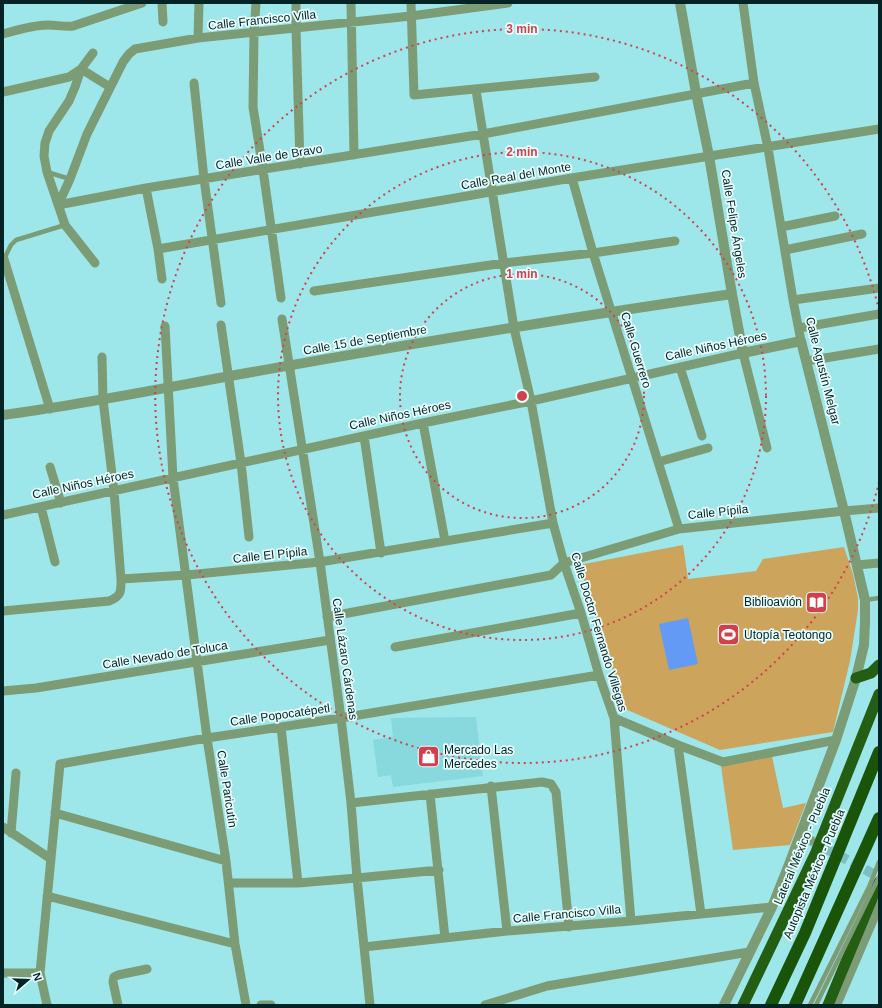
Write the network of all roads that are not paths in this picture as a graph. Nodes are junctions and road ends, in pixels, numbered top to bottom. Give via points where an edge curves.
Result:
1 (142, 3) edge
2 (162, 3) edge
3 (199, 3) edge
4 (256, 3) edge
5 (296, 3) edge
6 (351, 3) edge
7 (411, 3) edge
8 (508, 3) edge
9 (680, 3) edge
10 (743, 3) edge
11 (411, 16) junction
12 (163, 22) dead end
13 (351, 23) junction
14 (296, 29) junction
15 (254, 33) junction
16 (3, 34) edge
17 (198, 38) junction
18 (93, 53) dead end
19 (81, 69) junction
20 (595, 77) dead end
21 (194, 83) dead end
22 (754, 83) junction
23 (110, 87) junction
24 (476, 90) junction
25 (3, 92) edge
26 (696, 93) junction
27 (879, 129) edge
28 (483, 134) junction
29 (768, 148) junction
30 (354, 155) junction
31 (709, 156) junction
32 (300, 164) junction
33 (263, 170) junction
34 (47, 172) junction
35 (572, 178) junction
36 (70, 179) junction
37 (204, 179) junction
38 (146, 188) junction
39 (493, 192) junction
40 (58, 205) junction
41 (835, 216) dead end
42 (65, 225) junction
43 (780, 227) junction
44 (272, 230) junction
45 (862, 234) dead end
46 (213, 240) junction
47 (674, 241) dead end
48 (158, 249) junction
49 (785, 250) junction
50 (593, 253) junction
51 (4, 259) joint
52 (95, 263) dead end
53 (504, 263) junction
54 (162, 279) dead end
55 (879, 288) edge
56 (314, 291) dead end
57 (732, 294) junction
58 (281, 298) dead end
59 (793, 300) junction
60 (221, 303) dead end
61 (612, 311) junction
62 (879, 314) edge
63 (282, 319) dead end
64 (221, 324) dead end
65 (165, 326) dead end
66 (514, 328) junction
67 (799, 328) junction
68 (802, 341) junction
69 (879, 349) edge
70 (743, 353) junction
71 (102, 357) dead end
72 (807, 361) junction
73 (290, 366) junction
74 (680, 367) junction
75 (228, 377) junction
76 (632, 378) junction
77 (168, 388) junction
78 (103, 400) junction
79 (531, 401) junction
80 (50, 409) junction
81 (3, 415) edge
82 (423, 423) junction
83 (364, 436) junction
84 (702, 436) dead end
85 (708, 448) dead end
86 (767, 448) dead end
87 (303, 450) junction
88 (658, 462) junction
89 (241, 463) junction
90 (50, 467) dead end
91 (174, 478) junction
92 (114, 491) junction
93 (61, 503) junction
94 (41, 507) junction
95 (879, 508) edge
96 (844, 511) junction
97 (3, 515) edge
98 (553, 523) junction
99 (679, 529) junction
100 (249, 537) dead end
101 (445, 541) junction
102 (380, 553) junction
103 (55, 562) dead end
104 (320, 562) junction
105 (564, 563) junction
106 (879, 563) edge
107 (857, 565) junction
108 (187, 576) junction
109 (121, 579) junction
110 (879, 598) edge
111 (864, 600) junction
112 (3, 611) edge
113 (581, 613) junction
114 (327, 617) junction
115 (330, 640) junction
116 (395, 647) dead end
117 (197, 663) junction
118 (879, 665) edge
119 (599, 675) junction
120 (856, 678) junction
121 (3, 691) edge
122 (879, 694) edge
123 (341, 718) junction
124 (614, 718) junction
125 (281, 727) junction
126 (207, 738) junction
127 (836, 740) junction
128 (678, 745) junction
129 (879, 752) edge
130 (16, 773) dead end
131 (492, 786) junction
132 (430, 794) junction
133 (351, 803) junction
134 (55, 813) junction
135 (879, 818) edge
136 (3, 827) edge
137 (11, 833) junction
138 (800, 835) junction
139 (810, 840) tunnel mouth
140 (51, 859) junction
141 (226, 861) junction
142 (879, 862) edge
143 (439, 870) junction
144 (879, 877) edge
145 (357, 878) junction
146 (879, 882) edge
147 (229, 883) junction
148 (298, 883) junction
149 (47, 896) junction
150 (879, 905) edge
151 (772, 907) junction
152 (701, 914) junction
153 (631, 921) junction
154 (569, 927) junction
155 (507, 931) junction
156 (445, 938) junction
157 (235, 944) junction
158 (364, 947) junction
159 (749, 952) junction
160 (147, 969) dead end
161 (3, 973) edge
162 (40, 973) junction
163 (47, 1005) edge
164 (118, 1005) edge
165 (246, 1005) edge
166 (261, 1005) edge
167 (271, 1005) edge
168 (370, 1005) edge
169 (486, 1005) edge
170 (724, 1005) edge
171 (743, 1005) edge
172 (771, 1005) edge
173 (795, 1005) edge
174 (810, 1005) edge
175 (816, 1005) edge
176 (828, 1005) edge
177 (836, 1005) edge

1 - 16 street via 73,26 40,26
2 - 12 street
3 - 17 street
4 - 15 street
5 - 14 street
6 - 13 street
7 - 11 street
8 - 11 street, Calle Francisco Villa
9 - 26 street, Calle Felipe Ángeles
10 - 22 street, Calle Agustín Melgar
11 - 13 street, Calle Francisco Villa
11 - 24 street via 414,95
13 - 14 street, Calle Francisco Villa
13 - 30 street
14 - 15 street, Calle Francisco Villa
14 - 32 street
15 - 17 street, Calle Francisco Villa
15 - 33 street via 253,107
17 - 23 street, Calle Francisco Villa via 135,49 122,62
18 - 19 street
19 - 23 street
19 - 25 street via 69,77
19 - 34 street via 69,101 49,130 44,156
20 - 24 street
21 - 37 street
22 - 26 street, Calle Valle de Bravo
22 - 29 street, Calle Agustín Melgar
23 - 36 street, Calle Francisco Villa via 87,134
24 - 28 street, Calle Doctor Fernando Villegas
26 - 28 street, Calle Valle de Bravo
26 - 31 street, Calle Felipe Ángeles
27 - 29 street, Calle Real del Monte
28 - 30 street, Calle Valle de Bravo
28 - 39 street, Calle Doctor Fernando Villegas
29 - 31 street, Calle Real del Monte
29 - 43 street, Calle Agustín Melgar
30 - 32 street, Calle Valle de Bravo
31 - 35 street, Calle Real del Monte
31 - 57 street, Calle Felipe Ángeles
32 - 33 street, Calle Valle de Bravo
33 - 37 street, Calle Valle de Bravo
33 - 44 street
34 - 36 lane
34 - 40 street
35 - 39 street, Calle Real del Monte
35 - 50 street, Calle Guerrero
36 - 40 street, Calle Francisco Villa
37 - 38 street, Calle Valle de Bravo
37 - 46 street
38 - 40 street, Calle Valle de Bravo
38 - 48 street
39 - 44 street, Calle Real del Monte
39 - 53 street, Calle Doctor Fernando Villegas
40 - 42 street
41 - 43 street
42 - 51 lane via 16,240
42 - 52 street
43 - 49 street, Calle Agustín Melgar
44 - 46 street, Calle Real del Monte
44 - 58 street
45 - 49 street
46 - 48 street, Calle Real del Monte
46 - 60 street
47 - 50 street
48 - 54 street
49 - 59 street, Calle Agustín Melgar
50 - 53 street
50 - 61 street, Calle Guerrero
51 - 80 street
53 - 56 street
53 - 66 street, Calle Doctor Fernando Villegas
55 - 59 street
57 - 61 street, Calle 15 de Septiembre
57 - 70 street, Calle Felipe Ángeles
59 - 67 street, Calle Agustín Melgar
61 - 66 street, Calle 15 de Septiembre
61 - 76 street, Calle Guerrero
62 - 67 street
63 - 73 street, Calle Lázaro Cárdenas
64 - 75 street
65 - 77 street, Calle Paricutín
66 - 73 street, Calle 15 de Septiembre
66 - 79 street, Calle Doctor Fernando Villegas
67 - 68 street, Calle Agustín Melgar
68 - 70 street, Calle Niños Héroes
68 - 72 street, Calle Agustín Melgar
69 - 72 street
70 - 74 street, Calle Niños Héroes
70 - 86 street, Calle Felipe Ángeles
71 - 78 street
72 - 96 street, Calle Agustín Melgar
73 - 75 street, Calle 15 de Septiembre
73 - 87 street, Calle Lázaro Cárdenas
74 - 76 street, Calle Niños Héroes
74 - 84 street
75 - 77 street, Calle 15 de Septiembre
75 - 89 street
76 - 79 street, Calle Niños Héroes
76 - 88 street, Calle Guerrero
77 - 78 street, Calle 15 de Septiembre
77 - 91 street, Calle Paricutín
78 - 80 street, Calle 15 de Septiembre
78 - 92 street
79 - 82 street, Calle Niños Héroes
79 - 98 street, Calle Doctor Fernando Villegas
80 - 81 street, Calle 15 de Septiembre
82 - 83 street, Calle Niños Héroes
82 - 101 street
83 - 87 street, Calle Niños Héroes
83 - 102 street
85 - 88 street
87 - 89 street, Calle Niños Héroes
87 - 104 street, Calle Lázaro Cárdenas
88 - 99 street, Calle Guerrero
89 - 91 street, Calle Niños Héroes
89 - 100 street
90 - 93 street
91 - 92 street, Calle Niños Héroes
91 - 108 street, Calle Paricutín
92 - 93 street, Calle Niños Héroes
92 - 109 street
93 - 94 street, Calle Niños Héroes
94 - 97 street, Calle Niños Héroes
94 - 103 street
95 - 96 street, Calle Pípila
96 - 99 street, Calle Pípila
96 - 107 street, Calle Agustín Melgar
98 - 101 street, Calle El Pípila
98 - 105 street, Calle Doctor Fernando Villegas
99 - 105 street, Calle Pípila
101 - 102 street, Calle El Pípila
102 - 104 street, Calle El Pípila
104 - 108 street, Calle El Pípila
104 - 114 street, Calle Lázaro Cárdenas
105 - 113 street, Calle Doctor Fernando Villegas
105 - 114 street via 551,575
106 - 107 street
107 - 111 street, Calle Agustín Melgar
108 - 109 street, Calle El Pípila
108 - 117 street, Calle Paricutín
109 - 112 street via 121,592 117,598 110,600
110 - 111 lane
111 - 120 street, Calle Agustín Melgar via 864,645
113 - 116 street
113 - 119 street, Calle Doctor Fernando Villegas
114 - 115 street, Calle Lázaro Cárdenas
115 - 117 street, Calle Nevado de Toluca
115 - 123 street, Calle Lázaro Cárdenas
117 - 121 street, Calle Nevado de Toluca
117 - 126 street, Calle Paricutín
118 - 120 highway via 871,673
119 - 123 street, Calle Popocatépetl
119 - 124 street, Calle Doctor Fernando Villegas
120 - 127 street, Calle Agustín Melgar
122 - 171 highway, Lateral México - Puebla via 816,852
123 - 125 street, Calle Popocatépetl
123 - 133 street, Calle Lázaro Cárdenas
124 - 128 street
124 - 153 street, Calle Doctor Fernando Villegas
125 - 126 street, Calle Popocatépetl
125 - 148 street
126 - 134 street, Calle Popocatépetl via 60,764
126 - 141 street, Calle Paricutín
127 - 128 street via 723,762
127 - 138 street, Calle Agustín Melgar
128 - 152 street
129 - 172 highway, Autopista México - Puebla via 805,933
130 - 137 street
131 - 132 street
131 - 154 street via 542,782 551,784 556,792
131 - 155 street
132 - 133 street
132 - 143 street
133 - 145 street, Calle Lázaro Cárdenas
134 - 140 street
134 - 141 street
135 - 173 highway
136 - 137 street
137 - 140 street
138 - 139 street
138 - 151 street, Calle Agustín Melgar
140 - 149 street
141 - 147 street, Calle Paricutín
142 - 174 lane, bridge
143 - 145 street
143 - 156 street
144 - 175 lane, bridge
145 - 148 street
145 - 158 street, Calle Lázaro Cárdenas
146 - 176 highway
147 - 148 street
147 - 157 street, Calle Paricutín
149 - 157 street
149 - 162 street
150 - 177 street
151 - 152 street, Calle Francisco Villa
151 - 159 street, Calle Agustín Melgar
152 - 153 street, Calle Francisco Villa
153 - 154 street, Calle Francisco Villa
154 - 155 street, Calle Francisco Villa
155 - 156 street, Calle Francisco Villa
156 - 158 street, Calle Francisco Villa
157 - 165 street, Calle Paricutín
158 - 168 street, Calle Lázaro Cárdenas
159 - 169 street via 547,986
159 - 170 street, Calle Agustín Melgar
160 - 164 street via 114,977 112,982
161 - 162 street
162 - 163 street
166 - 167 street

